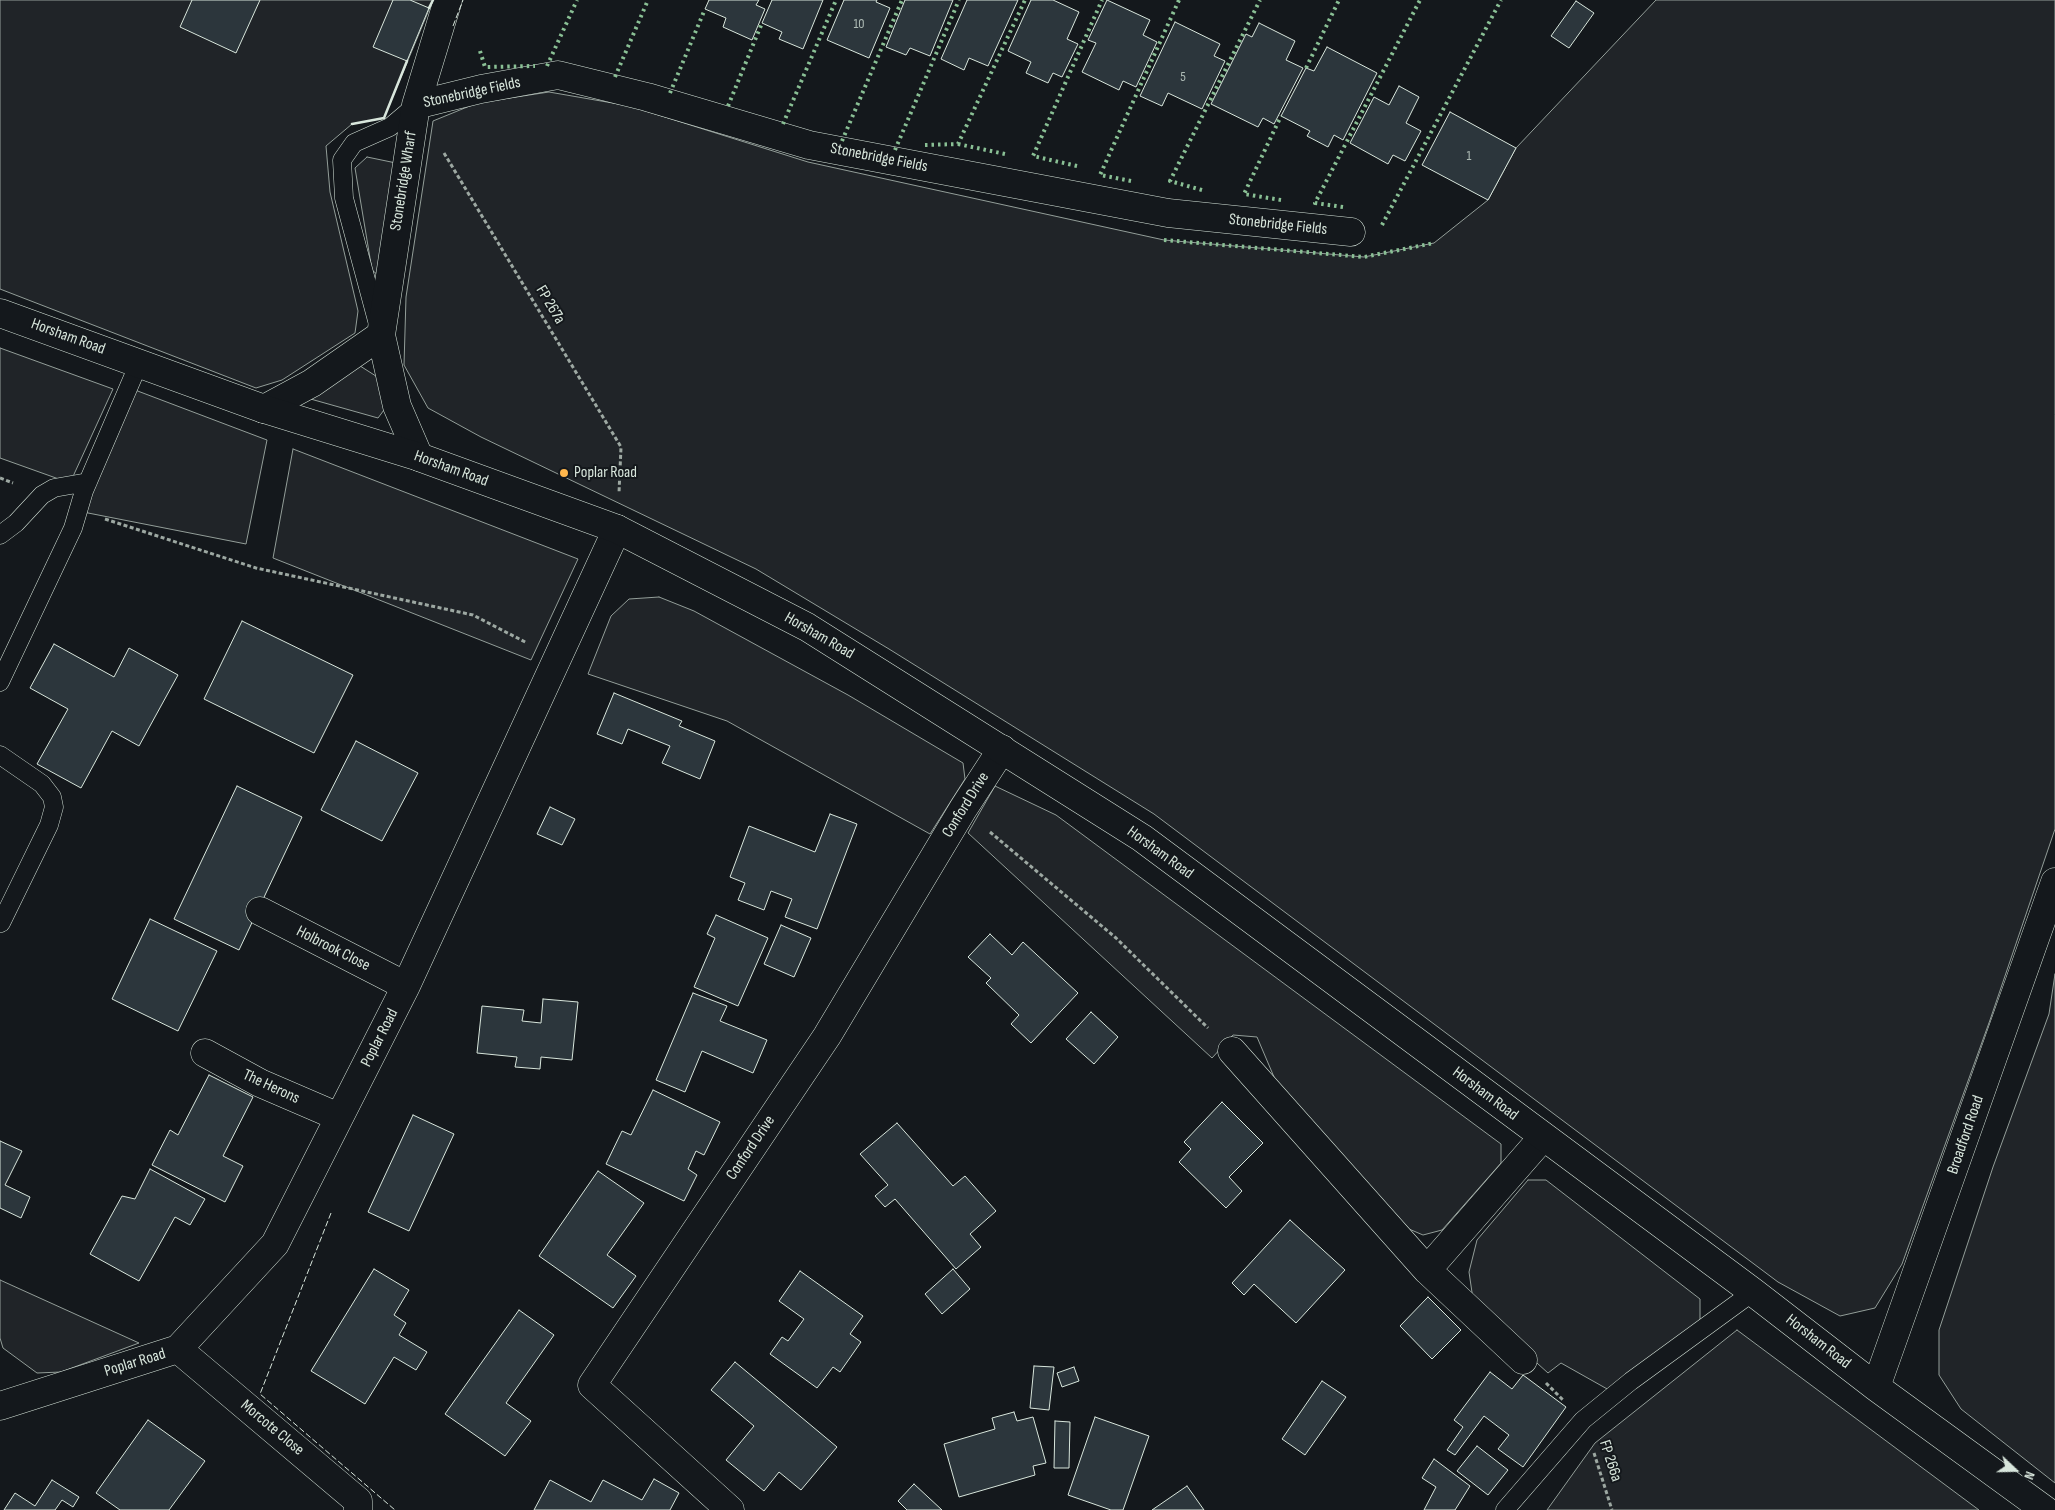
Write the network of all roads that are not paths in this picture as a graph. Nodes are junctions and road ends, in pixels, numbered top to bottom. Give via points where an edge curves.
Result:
1 (448, 0) edge
2 (416, 105) junction
3 (1351, 232) dead end
4 (0, 313) edge
5 (381, 335) junction
6 (139, 363) junction
7 (264, 409) junction
8 (419, 457) junction
9 (88, 482) junction
10 (617, 529) junction
11 (0, 535) edge
12 (0, 682) edge
13 (1002, 749) junction
14 (0, 755) edge
15 (2055, 882) edge
16 (260, 911) dead end
17 (1, 923) edge
18 (406, 986) junction
19 (1232, 1052) road end
20 (204, 1053) dead end
21 (339, 1118) junction
22 (1543, 1138) junction
23 (1427, 1270) junction
24 (1753, 1292) junction
25 (178, 1349) junction
26 (1522, 1360) road end
27 (1876, 1387) junction
28 (2, 1399) edge
29 (361, 1507) edge
30 (730, 1510) edge
31 (1505, 1510) edge
32 (2045, 1510) edge

1 - 2 street, Stonebridge Wharf
2 - 3 street, Stonebridge Fields via 558,75 647,97 808,145 1168,213
2 - 5 street, Stonebridge Wharf
2 - 5 lane via 390,127 354,143 342,160 344,198
4 - 6 street, Horsham Road
5 - 7 street via 312,383
5 - 8 street, Stonebridge Wharf via 396,406
6 - 7 street, Horsham Road
6 - 9 lane
7 - 8 street, Horsham Road
8 - 10 street, Horsham Road
9 - 11 lane via 54,488 42,495 16,524
9 - 12 lane via 66,543
10 - 13 street, Horsham Road via 808,627
10 - 18 street, Poplar Road
13 - 22 street, Horsham Road via 1142,838
13 - 30 street, Conford Drive via 962,809 826,1036 592,1385
14 - 17 lane via 42,784 54,807 49,825
15 - 27 street, Broadford Road
16 - 18 street, Holbrook Close
18 - 21 street, Poplar Road
19 - 23 street
20 - 21 street, The Herons via 260,1083
21 - 25 street, Poplar Road via 275,1244
22 - 23 street
22 - 24 street, Horsham Road
23 - 26 street
24 - 27 street, Horsham Road
24 - 31 lane via 1583,1420
25 - 28 street, Poplar Road
25 - 29 street, Morcote Close
27 - 32 street, Horsham Road

